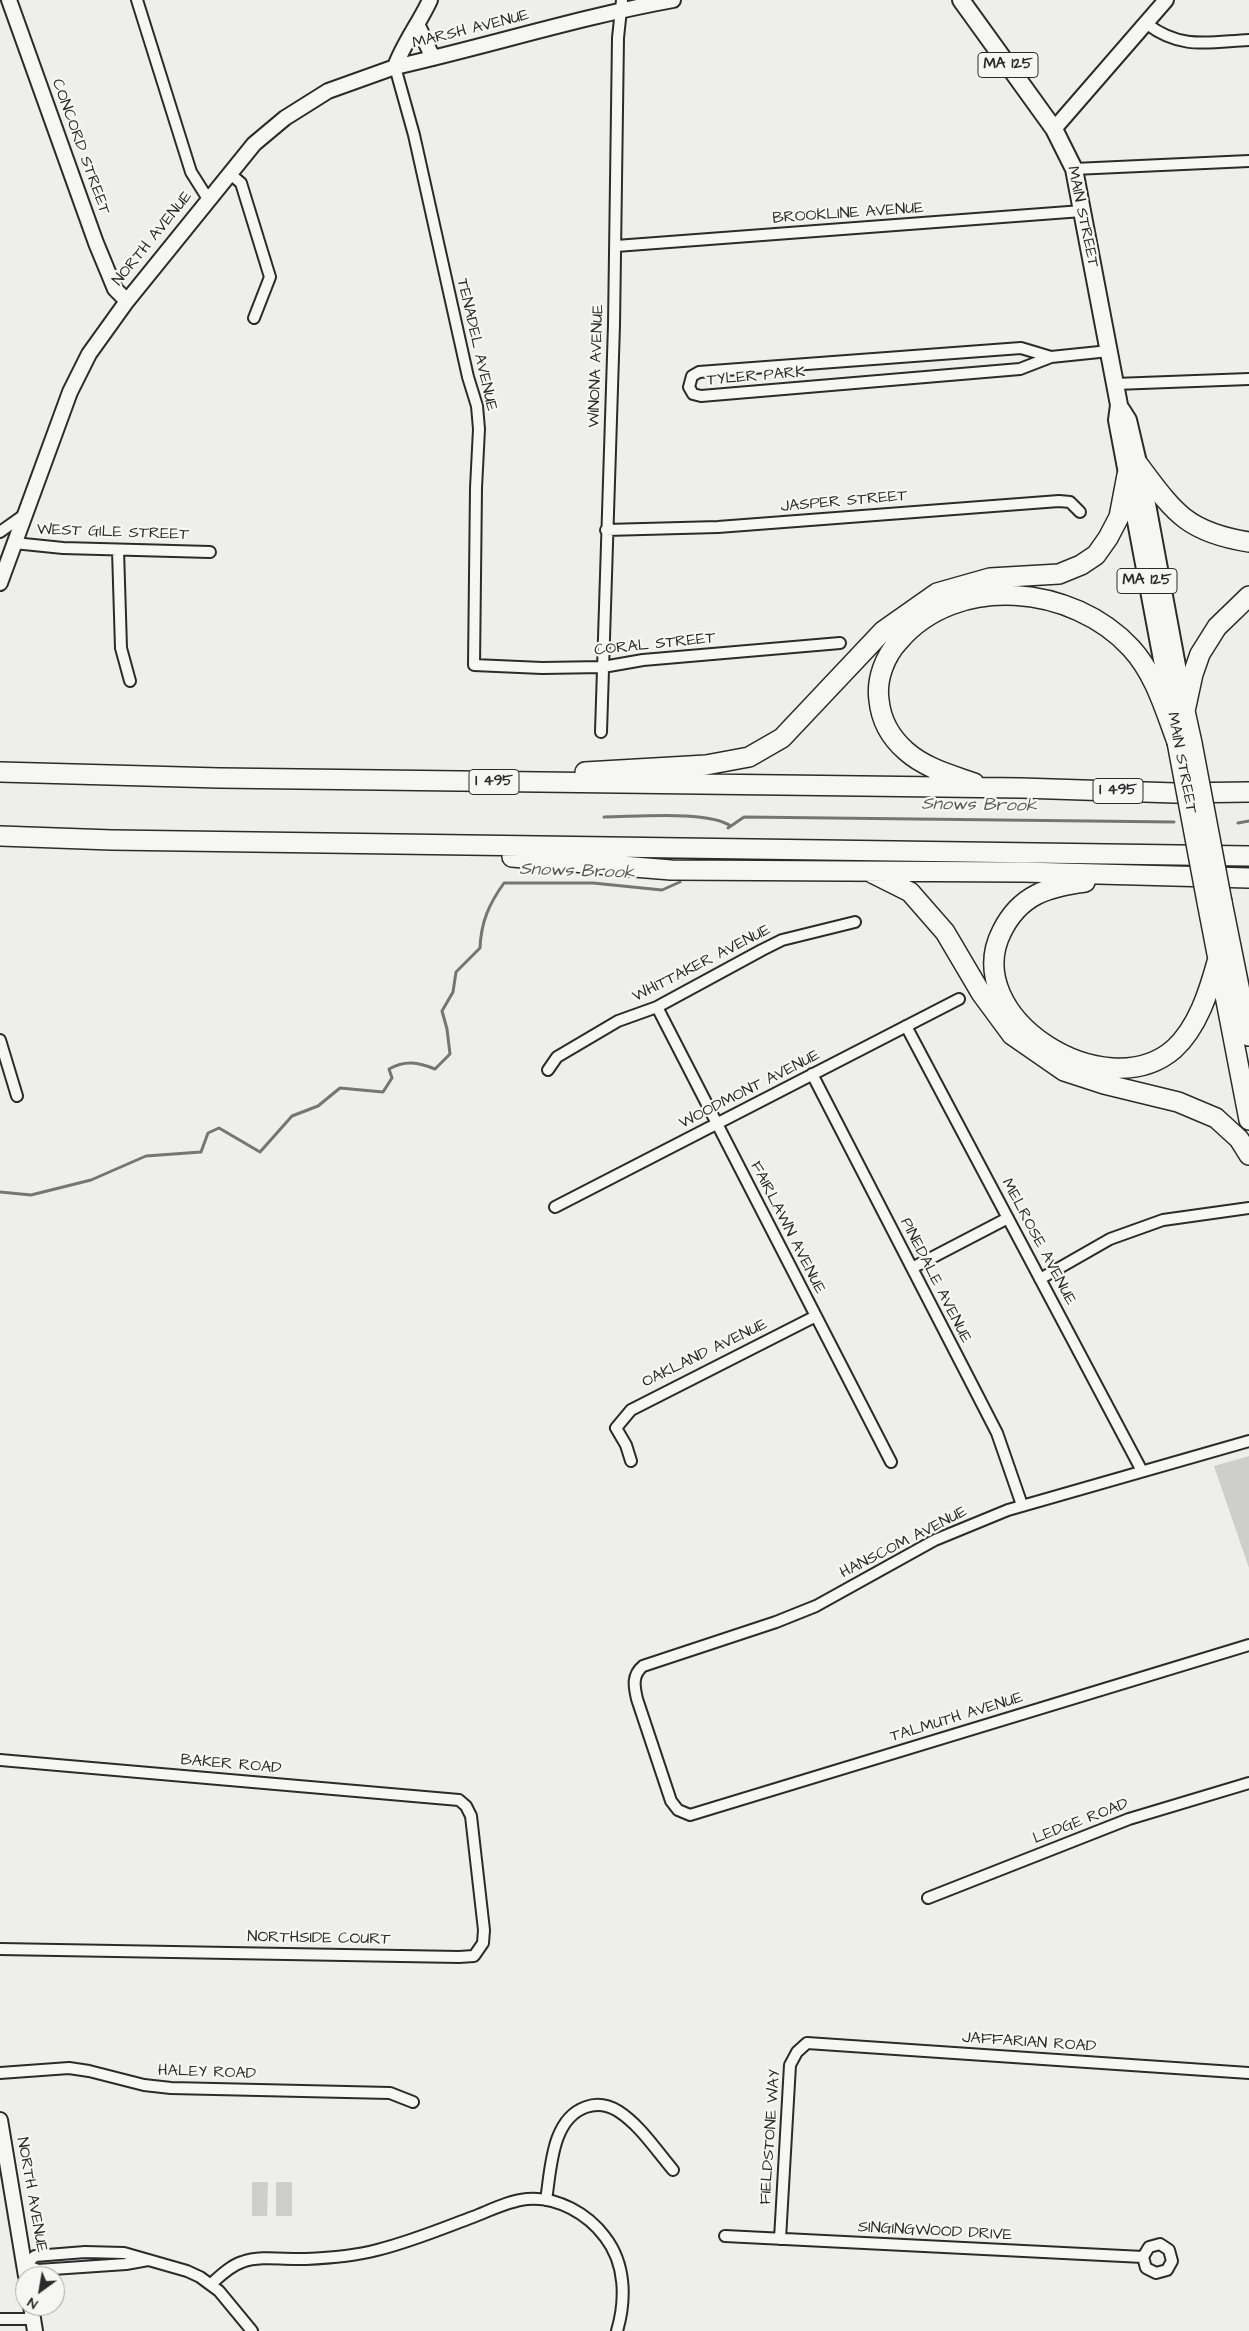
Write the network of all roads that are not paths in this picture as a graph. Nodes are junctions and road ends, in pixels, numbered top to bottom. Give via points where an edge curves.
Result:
1 (9, 0) edge
2 (137, 0) edge
3 (430, 0) edge
4 (673, 0) edge
5 (962, 0) edge
6 (1166, 0) edge
7 (621, 5) edge
8 (1147, 24) junction
9 (418, 26) junction
10 (1249, 40) edge
11 (433, 58) junction
12 (395, 67) junction
13 (1054, 129) junction
14 (1249, 161) edge
15 (1074, 170) junction
16 (229, 173) junction
17 (208, 199) junction
18 (1082, 211) junction
19 (616, 246) junction
20 (127, 301) junction
21 (254, 318) dead end
22 (1109, 351) junction
23 (1050, 357) junction
24 (1249, 379) edge
25 (1115, 384) junction
26 (1133, 470) junction
27 (1080, 512) dead end
28 (24, 515) junction
29 (606, 530) junction
30 (0, 532) edge
31 (1249, 542) edge
32 (14, 543) junction
33 (118, 550) junction
34 (210, 552) dead end
35 (0, 583) edge
36 (1249, 596) edge
37 (840, 643) dead end
38 (474, 665) joint
39 (603, 667) junction
40 (130, 681) dead end
41 (1185, 711) junction
42 (601, 732) dead end
43 (1184, 743) junction
44 (0, 772) edge
45 (446, 781) junction
46 (987, 788) junction
47 (1249, 792) edge
48 (0, 836) edge
49 (386, 844) junction
50 (1249, 856) edge
51 (863, 870) junction
52 (1133, 875) junction
53 (1249, 878) edge
54 (1215, 902) junction
55 (855, 922) dead end
56 (1217, 962) junction
57 (1244, 994) edge
58 (959, 999) dead end
59 (656, 1007) junction
60 (906, 1026) junction
61 (1249, 1036) edge
62 (0, 1040) edge
63 (548, 1070) dead end
64 (812, 1074) junction
65 (16, 1096) dead end
66 (1249, 1120) edge
67 (716, 1124) junction
68 (1249, 1155) edge
69 (555, 1207) dead end
70 (1249, 1208) edge
71 (1008, 1218) junction
72 (912, 1268) junction
73 (1040, 1279) junction
74 (816, 1316) junction
75 (1249, 1441) edge
76 (631, 1461) dead end
77 (891, 1462) dead end
78 (1142, 1471) junction
79 (1022, 1505) junction
80 (1249, 1645) edge
81 (0, 1760) edge
82 (1249, 1783) edge
83 (458, 1800) joint
84 (675, 1808) joint
85 (928, 1898) dead end
86 (0, 1949) edge
87 (807, 2043) joint
88 (0, 2073) edge
89 (1249, 2073) edge
90 (413, 2102) dead end
91 (0, 2120) edge
92 (673, 2170) dead end
93 (546, 2200) junction
94 (725, 2236) dead end
95 (780, 2239) junction
96 (1143, 2257) dead end
97 (148, 2260) junction
98 (25, 2266) edge
99 (29, 2266) edge
100 (65, 2268) edge
101 (211, 2284) junction
102 (0, 2319) edge
103 (33, 2319) edge
104 (252, 2331) edge
105 (617, 2331) edge

1 - 20 main road, CONCORD STREET via 96,243 116,289
2 - 17 street via 190,172
3 - 9 main road
4 - 7 main road, MARSH AVENUE
5 - 13 main road, MAIN STREET / MA 125
6 - 8 main road
7 - 11 main road, MARSH AVENUE
7 - 19 street, WINONA AVENUE
8 - 10 street via 1161,35 1182,43
8 - 13 main road
9 - 11 main road
9 - 12 main road
11 - 12 main road, MARSH AVENUE
12 - 16 main road, NORTH AVENUE via 328,91 284,118 254,144
12 - 38 street, TENADEL AVENUE via 477,406
13 - 15 main road, MAIN STREET / MA 125
14 - 15 street
15 - 18 main road, MAIN STREET / MA 125
16 - 17 main road, NORTH AVENUE
16 - 21 street via 241,183 270,277
17 - 20 main road, NORTH AVENUE
18 - 19 street, BROOKLINE AVENUE
18 - 22 main road, MAIN STREET / MA 125
19 - 29 street, WINONA AVENUE
20 - 28 main road, NORTH AVENUE via 89,354 70,392
22 - 23 street, TYLER PARK
22 - 25 main road, MAIN STREET / MA 125
23 - 23 street, TYLER PARK via 1021,348 699,372 689,383 693,394 701,396 1020,369
24 - 25 street
25 - 26 main road, MAIN STREET / MA 125 via 1119,405 1117,420
26 - 31 highway via 1178,514 1199,528
26 - 41 main road, MAIN STREET / MA 125
26 - 43 main road, MAIN STREET / MA 125
26 - 45 highway via 1118,517 1096,554 1081,565 1059,574 990,578 937,593 883,631 782,738 749,757 706,765
27 - 29 street, JASPER STREET via 1070,502 1059,501 718,527
28 - 30 street
28 - 32 main road, NORTH AVENUE
29 - 39 street, WINONA AVENUE
32 - 33 street, WEST GILE STREET
32 - 35 main road, NORTH AVENUE
33 - 34 street, WEST GILE STREET
33 - 40 street via 121,648
36 - 41 highway via 1228,613 1208,640 1193,674
37 - 39 street, CORAL STREET via 643,660
38 - 39 street, CORAL STREET
39 - 42 street, WINONA AVENUE
41 - 43 highway, MAIN STREET / MA 125
43 - 46 highway via 1153,681 1131,648 1096,618 1057,601 1001,594 966,600 935,611 909,629 893,648 882,668 878,691 880,715 891,736 907,752 933,768
43 - 54 highway, MAIN STREET / MA 125, bridge
44 - 45 highway, I 495
45 - 46 highway, I 495
46 - 47 highway, I 495
48 - 49 highway
49 - 50 highway
49 - 51 highway via 671,870
51 - 52 highway
51 - 68 highway via 910,892 945,932 981,993 1012,1035 1064,1071 1178,1102 1216,1118
52 - 53 highway
52 - 56 highway via 1064,885 1027,899 1011,912 997,941 992,963 997,987 1007,1008 1024,1026 1042,1042 1069,1058 1094,1067 1122,1070 1143,1066 1174,1048 1190,1027 1209,992
54 - 56 highway, MAIN STREET / MA 125
54 - 57 highway, MAIN STREET / MA 125
55 - 59 street, WHITTAKER AVENUE via 782,940
56 - 66 highway, MAIN STREET / MA 125
57 - 61 highway, MAIN STREET / MA 125
58 - 60 street, WOODMONT AVENUE
59 - 63 street, WHITTAKER AVENUE via 618,1021 557,1057
59 - 67 street, FAIRLAWN AVENUE
60 - 64 street, WOODMONT AVENUE
60 - 71 street, MELROSE AVENUE
62 - 65 street
64 - 67 street, WOODMONT AVENUE
64 - 72 street, PINEDALE AVENUE
67 - 69 street, WOODMONT AVENUE
67 - 74 street, FAIRLAWN AVENUE
70 - 73 street via 1163,1220 1110,1239
71 - 72 street
71 - 73 street, MELROSE AVENUE
72 - 79 street, PINEDALE AVENUE via 997,1433
73 - 78 street, MELROSE AVENUE
74 - 76 street, OAKLAND AVENUE via 637,1405 616,1428
74 - 77 street, FAIRLAWN AVENUE
75 - 78 street, HANSCOM AVENUE
78 - 79 street, HANSCOM AVENUE
79 - 84 street, HANSCOM AVENUE via 935,1540 816,1606 648,1664 637,1671 634,1685 637,1699
80 - 84 street, TALMUTH AVENUE via 698,1813 687,1814
81 - 83 street, BAKER ROAD
82 - 85 street, LEDGE ROAD via 1129,1819
83 - 86 street, NORTHSIDE COURT via 471,1816 484,1930 483,1943 474,1956
87 - 89 street, JAFFARIAN ROAD
87 - 95 street, FIELDSTONE WAY via 796,2052 790,2065
88 - 90 street, HALEY ROAD via 80,2069 158,2087 390,2093
91 - 98 main road, NORTH AVENUE
92 - 93 street via 631,2122 605,2105 593,2104 570,2116 562,2129 555,2145
93 - 101 street via 511,2202 376,2251 324,2258 243,2261
93 - 105 street via 559,2203 591,2221 609,2242 624,2289
94 - 95 street, SINGINGWOOD DRIVE
95 - 96 street, SINGINGWOOD DRIVE
97 - 99 street via 124,2252 84,2252 34,2256
97 - 100 street
97 - 101 street via 187,2271
101 - 104 street
102 - 103 street

